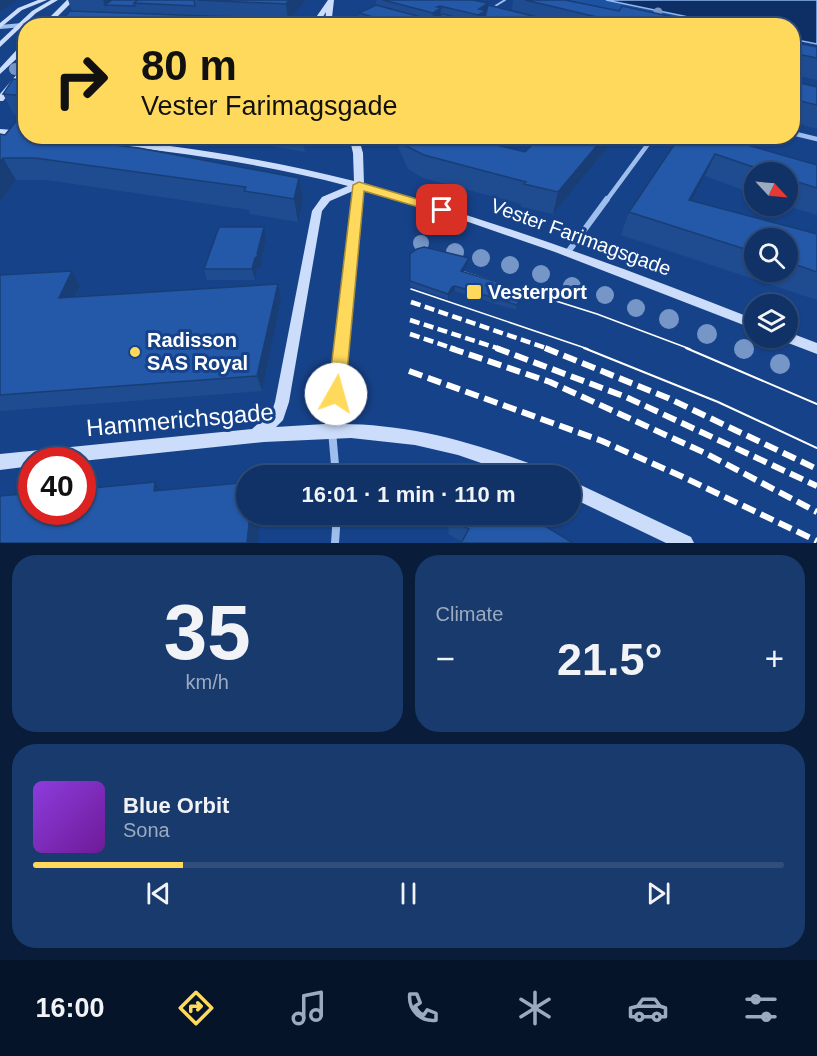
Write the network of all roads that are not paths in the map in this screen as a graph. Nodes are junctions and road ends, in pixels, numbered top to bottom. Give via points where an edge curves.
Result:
1 (45, 0) edge
2 (55, 0) edge
3 (71, 0) edge
4 (505, 0) edge
5 (330, 1) edge
6 (481, 5) edge
7 (28, 18) edge
8 (52, 18) edge
9 (318, 18) edge
10 (328, 18) edge
11 (18, 24) edge
12 (0, 26) edge
13 (18, 27) edge
14 (0, 45) edge
15 (18, 53) edge
16 (0, 72) edge
17 (18, 78) edge
18 (0, 99) edge
19 (0, 132) edge
20 (18, 133) edge
21 (800, 135) edge
22 (817, 139) edge
23 (127, 144) edge
24 (355, 144) edge
25 (648, 144) edge
26 (359, 185) junction
27 (568, 252) junction
28 (744, 320) edge
29 (798, 341) edge
30 (817, 349) edge
31 (332, 431) junction
32 (256, 435) junction
33 (0, 462) edge
34 (335, 465) edge
35 (509, 465) edge
36 (581, 493) edge
37 (337, 525) edge
38 (335, 543) edge
39 (685, 543) edge

1 - 12 street via 20,9
2 - 7 street
3 - 8 street
4 - 6 lane via 492,8
5 - 9 street
5 - 10 street
11 - 12 street
13 - 14 street
15 - 16 street
17 - 18 street
19 - 20 street
21 - 22 street
23 - 26 street, Vester Farimagsgade via 202,154
24 - 26 street
25 - 27 street
26 - 27 street, Vester Farimagsgade
26 - 31 street
26 - 32 street via 326,199 317,211 282,402 278,415
27 - 28 street, Vester Farimagsgade
29 - 30 street
31 - 32 street, Hammerichsgade
31 - 34 street
31 - 35 street, Hammerichsgade via 412,437
32 - 33 street, Hammerichsgade
36 - 39 street
37 - 38 street

